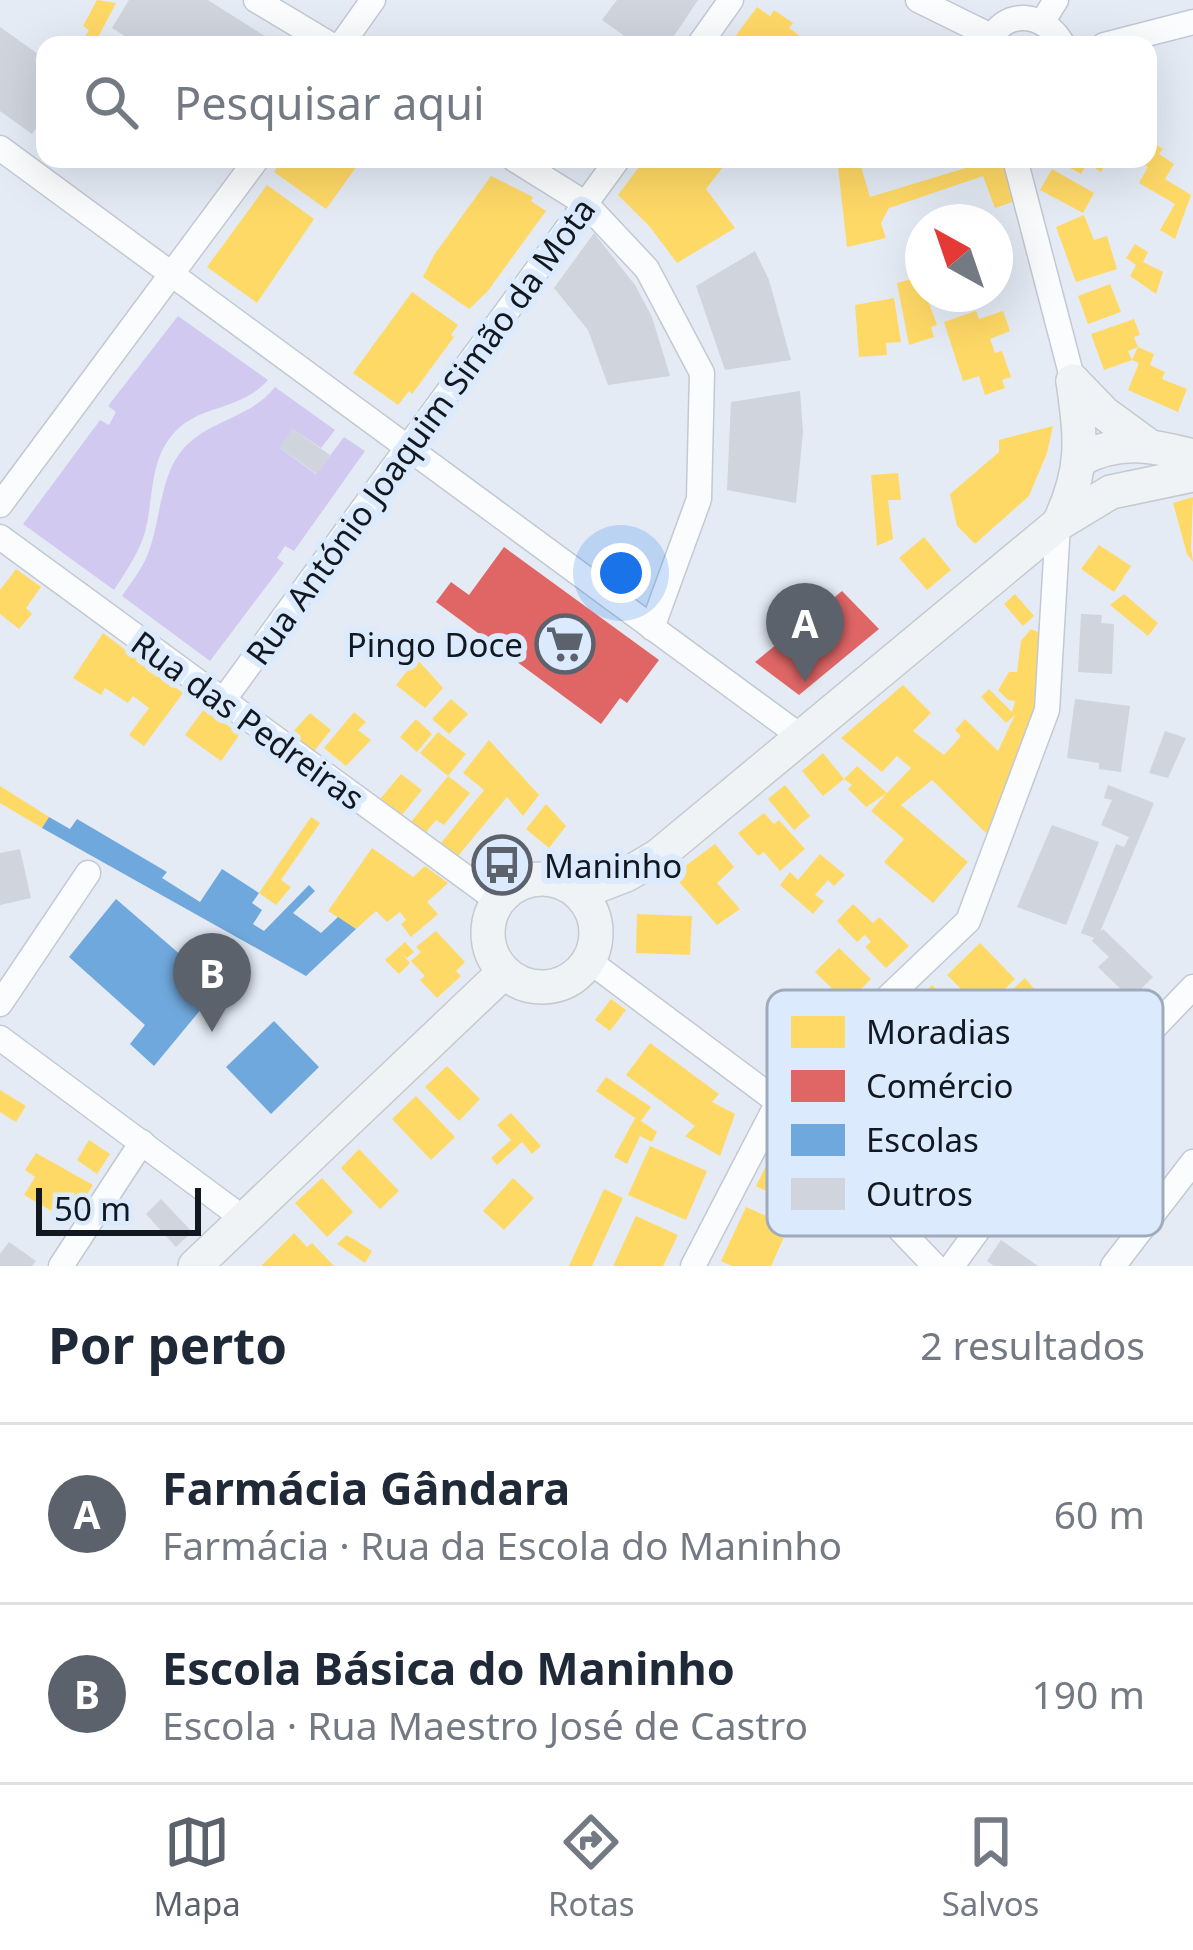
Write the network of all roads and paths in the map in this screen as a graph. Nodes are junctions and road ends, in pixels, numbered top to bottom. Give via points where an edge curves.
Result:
1 (256, 0) edge
2 (373, 0) edge
3 (731, 0) edge
4 (918, 0) edge
5 (943, 6) edge
6 (1050, 10) edge
7 (1193, 22) edge
8 (316, 36) edge
9 (347, 36) edge
10 (705, 36) edge
11 (982, 36) edge
12 (994, 36) edge
13 (1139, 36) edge
14 (0, 148) edge
15 (250, 168) edge
16 (528, 168) edge
17 (612, 168) edge
18 (1017, 168) edge
19 (586, 204) junction
20 (172, 274) junction
21 (1073, 381) junction
22 (1145, 443) junction
23 (409, 445) junction
24 (1193, 456) edge
25 (1081, 460) junction
26 (1193, 475) edge
27 (1132, 485) junction
28 (0, 505) edge
29 (1058, 524) junction
30 (0, 537) edge
31 (652, 628) junction
32 (222, 702) junction
33 (800, 736) junction
34 (88, 873) dead end
35 (580, 893) junction
36 (498, 901) junction
37 (588, 960) junction
38 (504, 972) junction
39 (1193, 987) edge
40 (896, 990) edge
41 (0, 1004) edge
42 (1163, 1017) edge
43 (0, 1038) edge
44 (767, 1094) edge
45 (767, 1123) edge
46 (142, 1142) junction
47 (1193, 1162) edge
48 (1163, 1201) edge
49 (244, 1219) junction
50 (906, 1236) edge
51 (973, 1236) edge
52 (1136, 1236) edge
53 (62, 1266) edge
54 (195, 1266) edge
55 (693, 1266) edge
56 (935, 1266) edge
57 (952, 1266) edge
58 (1113, 1266) edge

1 - 8 street
2 - 9 street
3 - 10 street
4 - 5 street
5 - 11 street
6 - 12 street via 1013,18
7 - 13 street
14 - 20 street
15 - 20 street
16 - 19 street
17 - 19 street, Rua António Joaquim Simão da Mota
18 - 21 street
19 - 23 street, Rua António Joaquim Simão da Mota
19 - 31 street via 647,269 702,373 699,500
20 - 23 street
20 - 28 street
21 - 22 main road
21 - 25 main road
22 - 24 main road
22 - 25 main road
23 - 31 street
23 - 32 street, Rua António Joaquim Simão da Mota
25 - 27 main road
25 - 29 main road
26 - 27 main road
27 - 29 main road
29 - 33 main road
29 - 40 street via 1047,710 968,921
30 - 32 street, Rua das Pedreiras
31 - 33 street
32 - 36 street, Rua das Pedreiras
33 - 35 main road via 658,856
34 - 41 street
35 - 36 main road via 538,878
35 - 37 main road via 596,927
36 - 38 main road via 488,943
37 - 38 main road via 554,986 535,987
37 - 44 street
38 - 49 main road
39 - 42 street
43 - 46 street
45 - 55 street
46 - 49 street
46 - 53 street
47 - 48 street
49 - 54 main road
50 - 56 street
51 - 57 street
52 - 58 street

